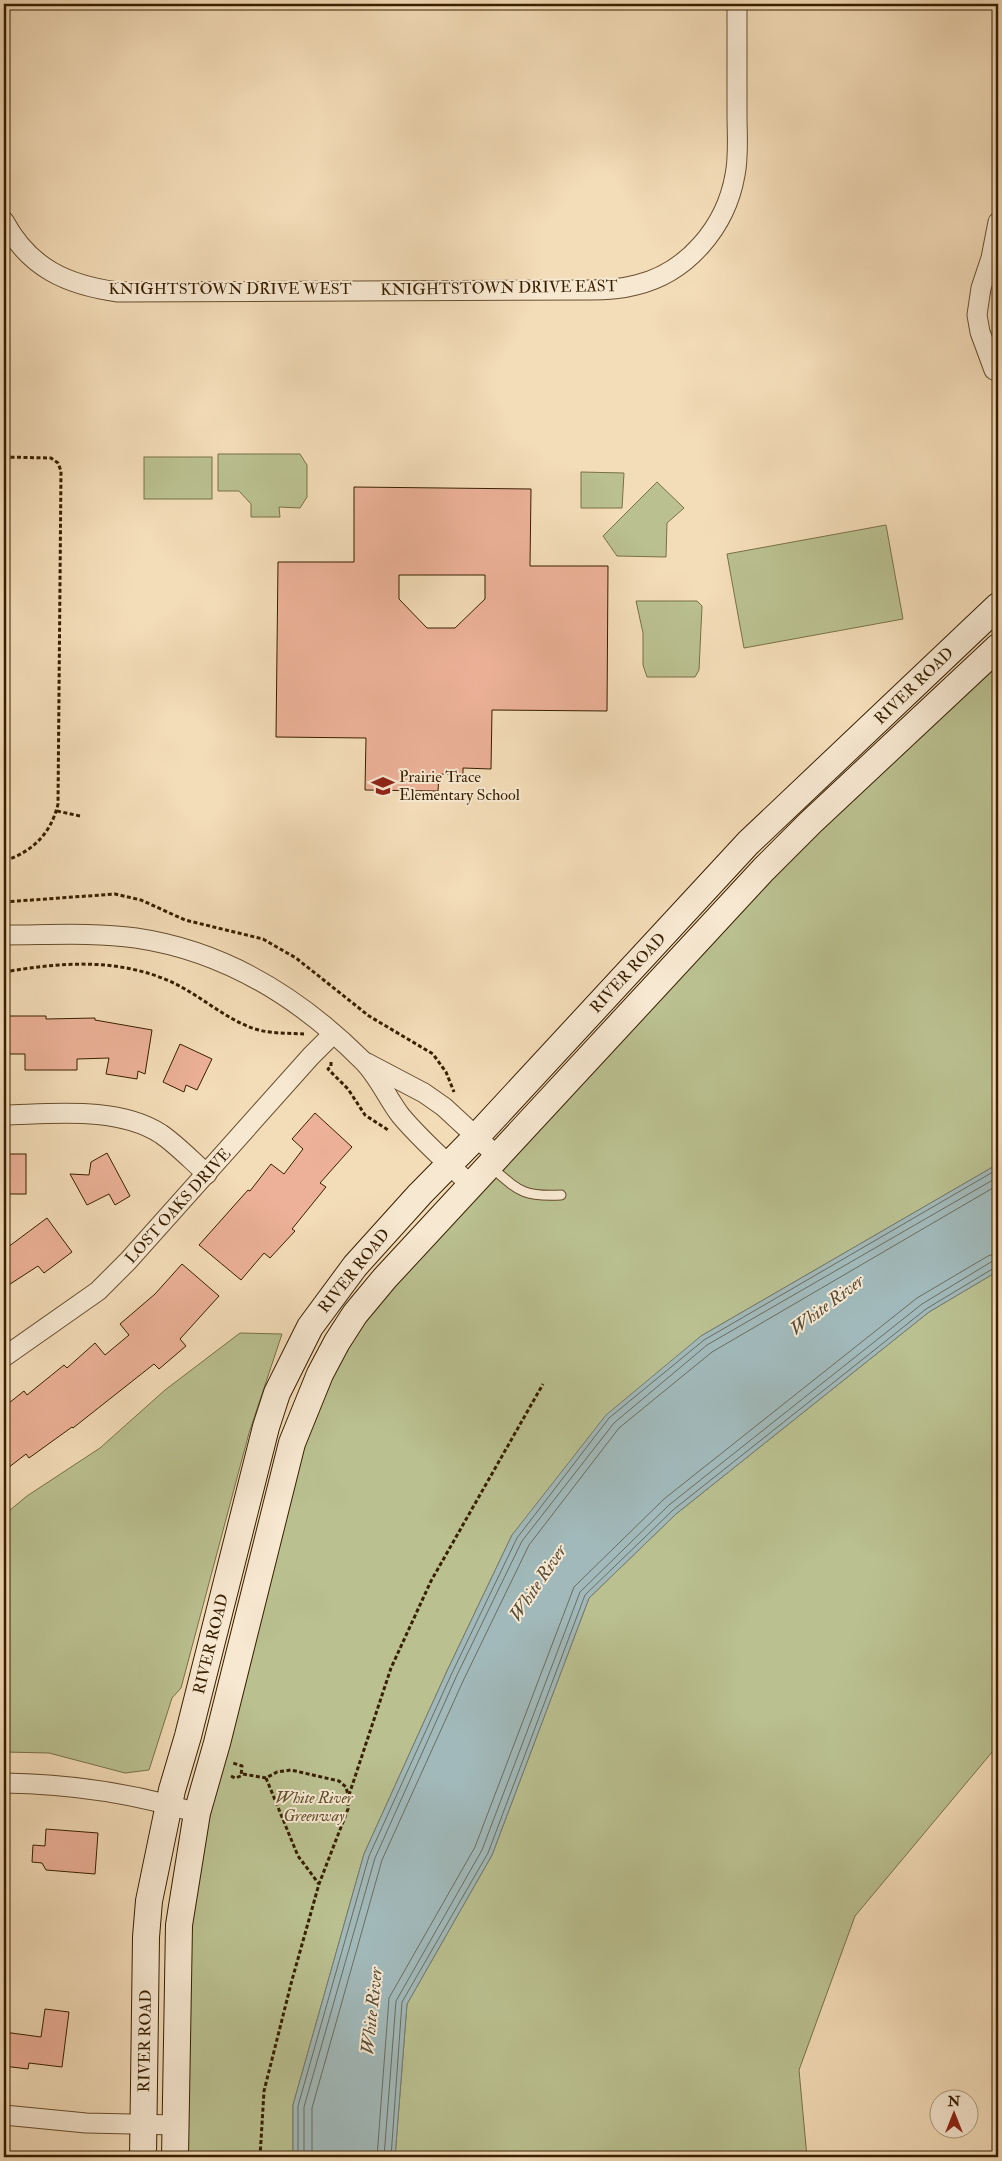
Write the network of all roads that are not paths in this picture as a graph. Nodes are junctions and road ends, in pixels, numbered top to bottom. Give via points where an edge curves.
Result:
1 (737, 4) edge
2 (4, 221) edge
3 (998, 222) edge
4 (363, 290) joint
5 (994, 370) dead end
6 (998, 606) edge
7 (998, 648) edge
8 (4, 935) edge
9 (333, 1034) junction
10 (364, 1061) junction
11 (4, 1114) edge
12 (476, 1137) junction
13 (493, 1161) junction
14 (448, 1164) junction
15 (207, 1174) junction
16 (471, 1185) junction
17 (561, 1195) dead end
18 (4, 1357) edge
19 (4, 1783) edge
20 (169, 1804) junction
21 (197, 1812) junction
22 (4, 2115) edge
23 (143, 2125) junction
24 (176, 2125) junction
25 (143, 2157) edge
26 (175, 2157) edge

1 - 4 street, KNIGHTSTOWN DRIVE EAST via 736,175 719,222 701,247 685,261 638,285 613,289
2 - 4 street, KNIGHTSTOWN DRIVE WEST via 20,245 47,270 91,288 118,292
3 - 5 street via 977,315
6 - 12 main road, RIVER ROAD via 748,843
7 - 13 main road, RIVER ROAD via 763,870
8 - 9 street via 101,935 161,943 236,969 276,990 310,1012
9 - 10 street
9 - 15 street, LOST OAKS DRIVE
10 - 12 street via 424,1093
10 - 14 street via 401,1115
11 - 15 street via 99,1115 135,1121 162,1135
12 - 13 street
12 - 14 main road, RIVER ROAD
13 - 16 main road, RIVER ROAD
13 - 17 lane via 517,1190 537,1197
14 - 16 street
14 - 20 main road, RIVER ROAD via 331,1296 310,1327 277,1393
15 - 18 street, LOST OAKS DRIVE via 98,1291
16 - 21 main road, RIVER ROAD via 355,1314 337,1342 308,1401 292,1443
19 - 20 street via 75,1786
20 - 21 street
20 - 23 main road, RIVER ROAD via 149,1901 146,1937
21 - 24 main road, RIVER ROAD via 179,1925
22 - 23 street
23 - 24 street
23 - 25 main road, RIVER ROAD
24 - 26 main road, RIVER ROAD

